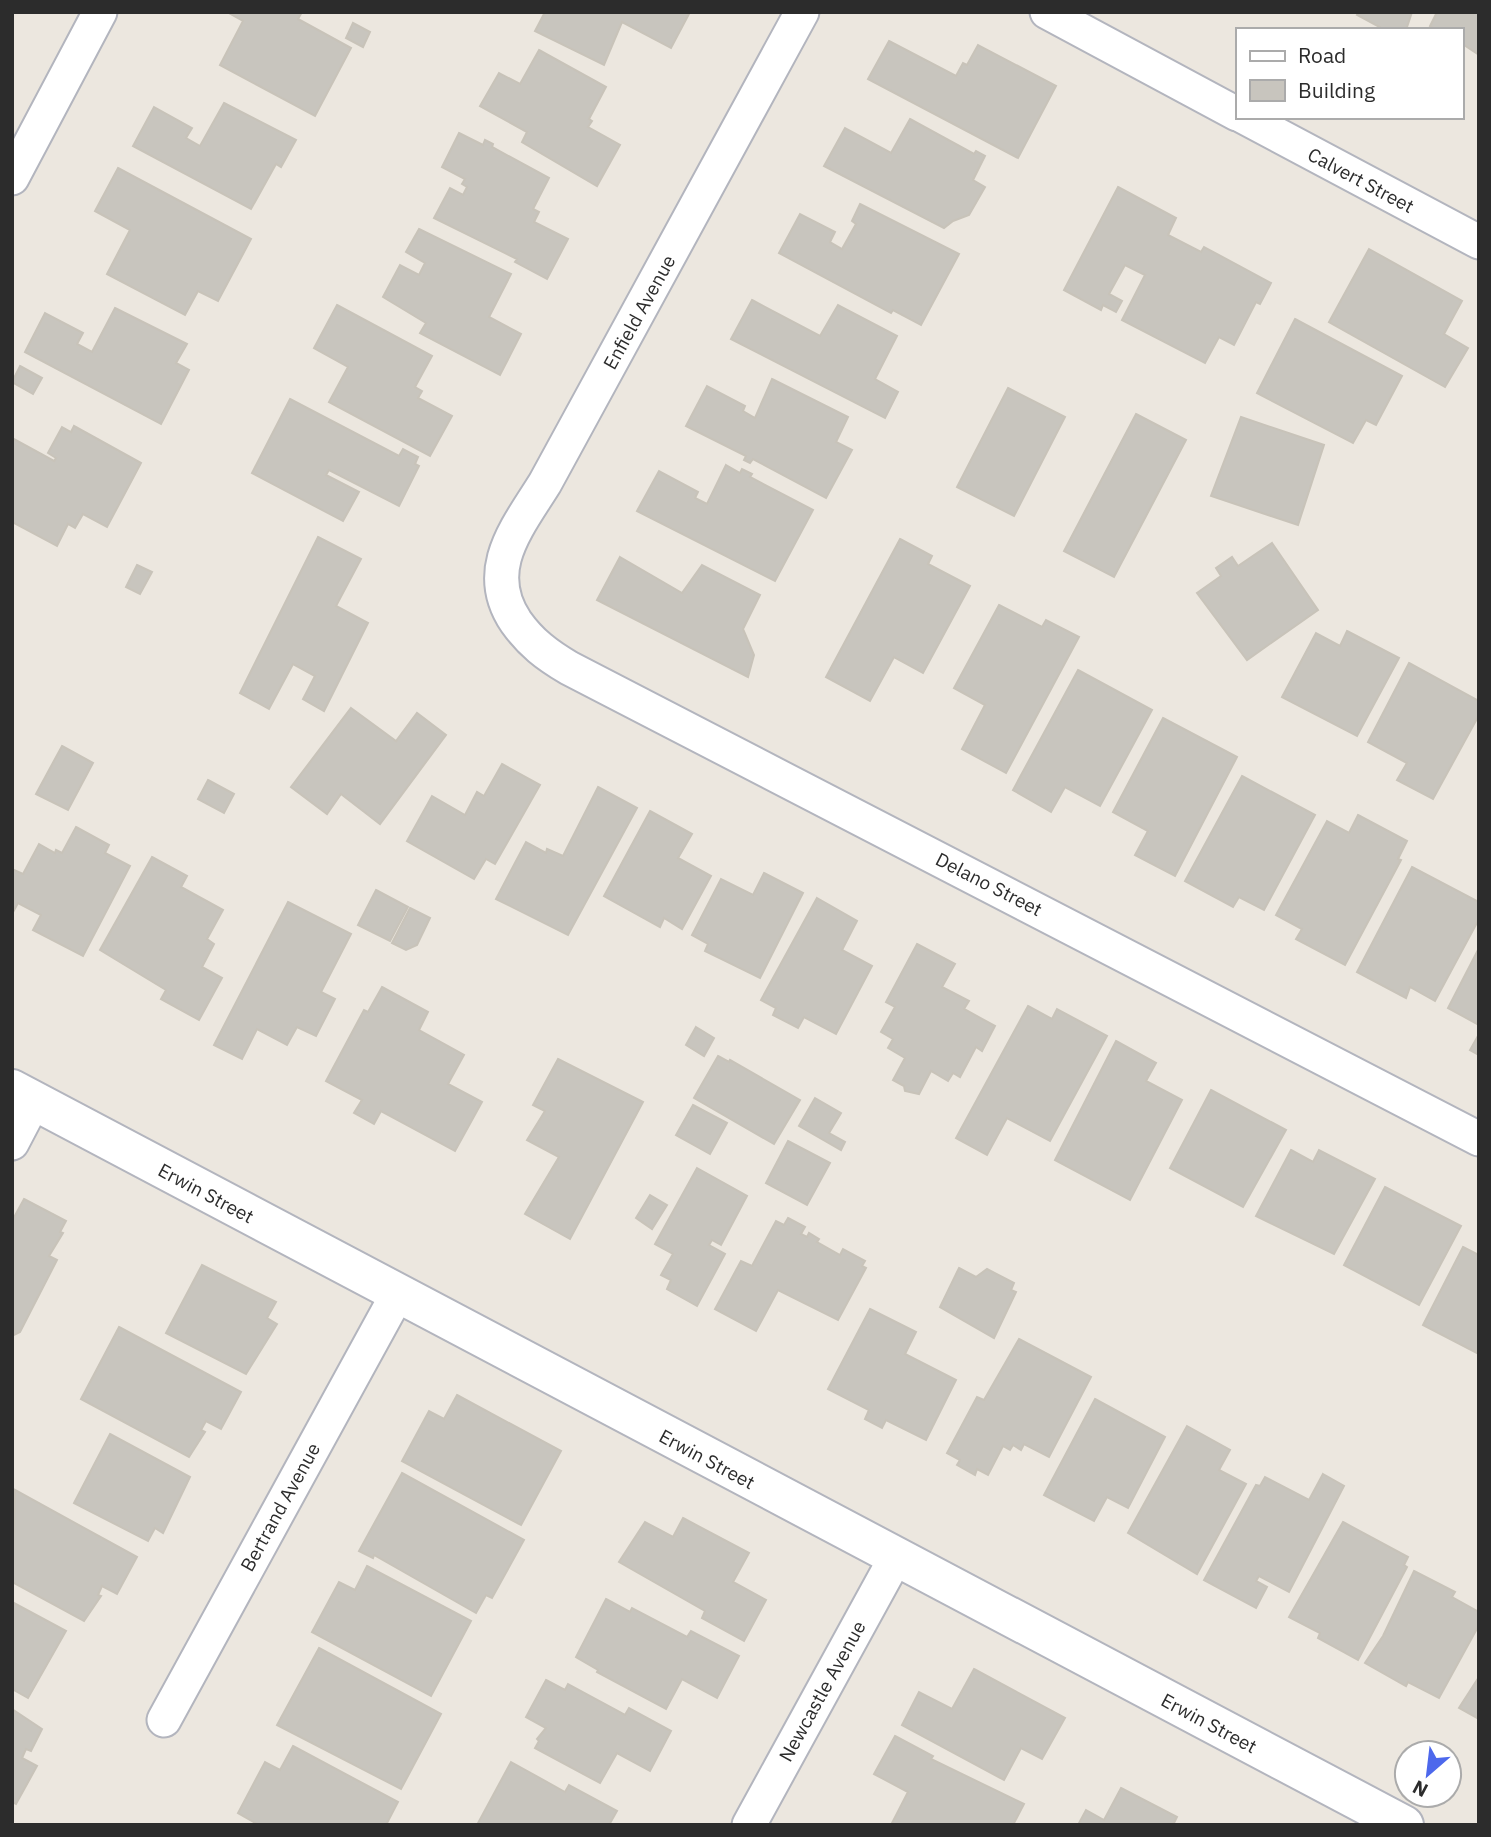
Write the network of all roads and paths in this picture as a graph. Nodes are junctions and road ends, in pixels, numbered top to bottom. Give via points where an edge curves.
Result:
1 (100, 12) edge
2 (802, 12) edge
3 (1047, 12) edge
4 (1236, 113) edge
5 (1248, 119) edge
6 (12, 178) edge
7 (1479, 242) edge
8 (511, 615) joint
9 (23, 1095) edge
10 (1479, 1139) edge
11 (12, 1143) edge
12 (397, 1295) junction
13 (895, 1557) junction
14 (164, 1720) dead end
15 (1383, 1820) edge
16 (749, 1825) edge

1 - 6 street
2 - 8 street, Enfield Avenue via 514,533 500,580
3 - 4 street
5 - 7 street, Calvert Street
8 - 10 street, Delano Street via 542,652 569,668
9 - 11 street
9 - 12 street, Erwin Street
12 - 13 street, Erwin Street
12 - 14 street, Bertrand Avenue
13 - 15 street, Erwin Street
13 - 16 street, Newcastle Avenue

